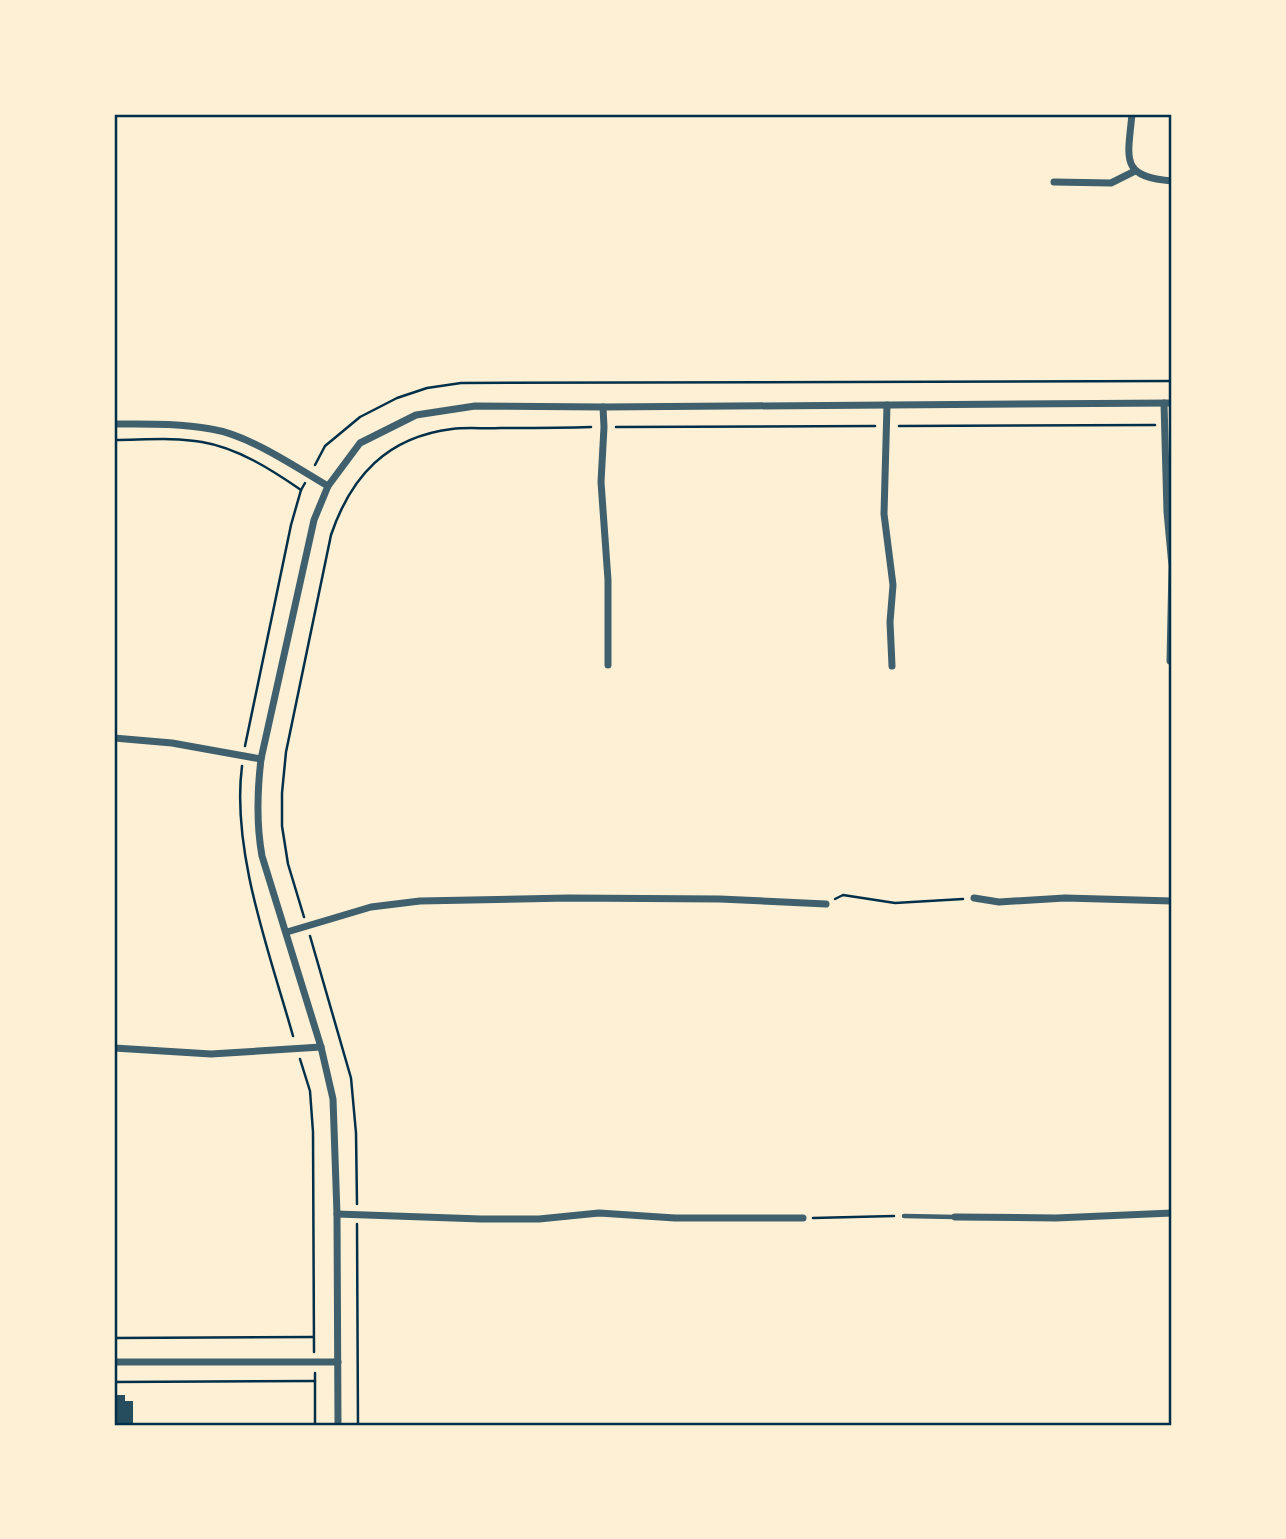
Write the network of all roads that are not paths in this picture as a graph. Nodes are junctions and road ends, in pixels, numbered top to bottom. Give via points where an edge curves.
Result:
1 (1132, 114) edge
2 (1135, 171) junction
3 (1172, 181) edge
4 (1054, 182) dead end
5 (1168, 403) edge
6 (887, 405) junction
7 (603, 407) junction
8 (114, 424) edge
9 (328, 486) junction
10 (1170, 661) dead end
11 (608, 665) dead end
12 (892, 666) dead end
13 (114, 738) edge
14 (261, 759) junction
15 (974, 898) road end
16 (1172, 901) edge
17 (826, 904) road end
18 (287, 932) junction
19 (321, 1047) junction
20 (114, 1048) edge
21 (1172, 1213) edge
22 (337, 1214) junction
23 (904, 1216) road end
24 (955, 1217) joint
25 (803, 1218) road end
26 (114, 1362) edge
27 (338, 1362) junction
28 (338, 1425) edge

1 - 2 street via 1128,156
2 - 3 street via 1140,176
2 - 4 street via 1111,183
5 - 6 street
5 - 10 street
6 - 7 street
6 - 12 street via 884,513 893,585
7 - 9 street via 475,406 416,415 360,443
7 - 11 street
8 - 9 street via 213,429 259,446
9 - 14 street via 314,520
13 - 14 street
14 - 18 street via 257,794 262,856
15 - 16 street via 999,902 1065,898
17 - 18 street via 720,899 419,901 371,907
18 - 19 street
19 - 20 street via 211,1054
19 - 22 street via 333,1099
21 - 24 street
22 - 25 street via 481,1219 599,1213
22 - 27 street
23 - 24 lane
26 - 27 street
27 - 28 street

